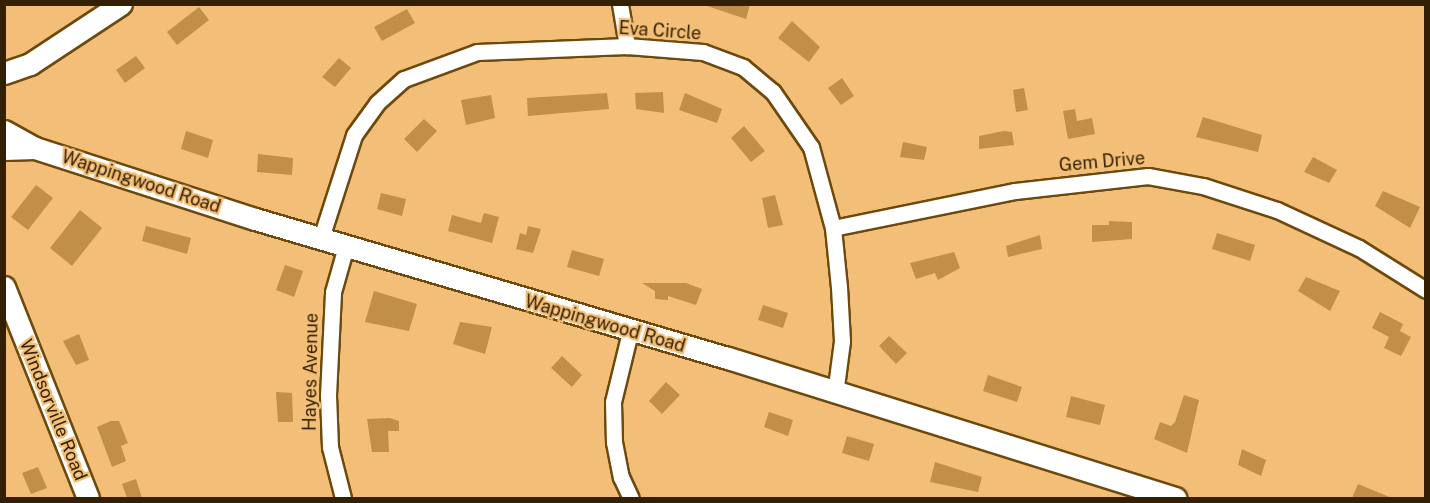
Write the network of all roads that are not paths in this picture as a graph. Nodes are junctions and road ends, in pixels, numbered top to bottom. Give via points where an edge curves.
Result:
1 (121, 4) edge
2 (620, 4) edge
3 (627, 46) junction
4 (11, 72) edge
5 (4, 90) edge
6 (4, 131) edge
7 (34, 148) junction
8 (4, 149) edge
9 (833, 228) junction
10 (321, 238) junction
11 (346, 246) junction
12 (4, 287) edge
13 (1425, 290) edge
14 (630, 332) junction
15 (835, 394) junction
16 (88, 498) edge
17 (343, 498) edge
18 (631, 498) edge
19 (1176, 498) edge

1 - 4 main road
2 - 3 street
3 - 9 street, Eva Circle via 703,52 742,68 773,92 811,147
3 - 10 street, Eva Circle via 477,52 404,79 377,103 354,135
4 - 5 main road
6 - 7 main road, Wappingwood Road
7 - 8 main road, Wappingwood Road
7 - 10 main road, Wappingwood Road
9 - 13 street, Gem Drive via 1015,191 1148,176 1203,186 1277,210 1359,248
9 - 15 street, Eva Circle via 842,341
10 - 11 main road, Wappingwood Road
11 - 14 main road, Wappingwood Road
11 - 17 street, Hayes Avenue via 333,292 328,395 330,447
12 - 16 main road, Windsorville Road
14 - 15 main road, Wappingwood Road
14 - 18 street via 614,402 614,441 621,477
15 - 19 main road, Wappingwood Road

